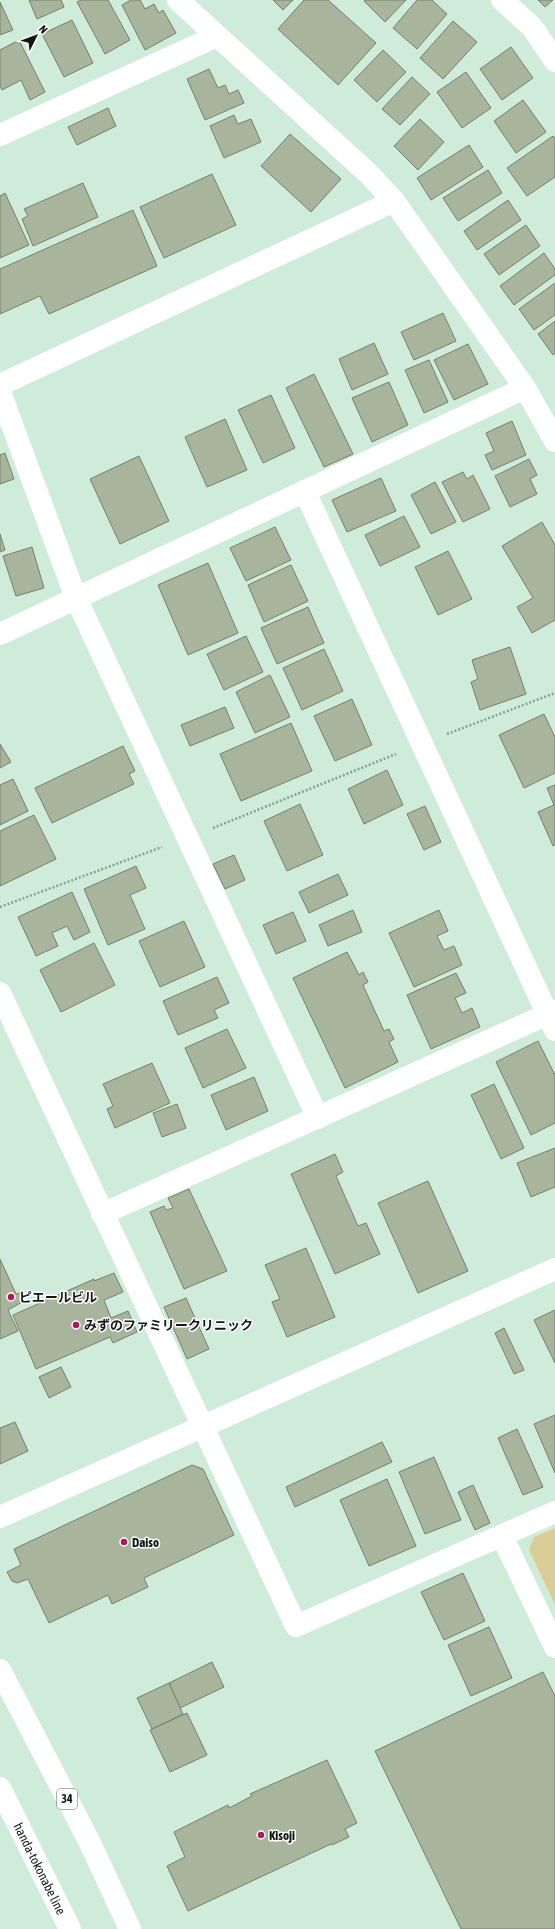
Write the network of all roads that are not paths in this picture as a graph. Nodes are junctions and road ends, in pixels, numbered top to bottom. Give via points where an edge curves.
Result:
1 (178, 0) edge
2 (502, 0) edge
3 (217, 36) junction
4 (555, 61) edge
5 (0, 135) edge
6 (394, 201) junction
7 (0, 385) edge
8 (525, 388) junction
9 (0, 392) edge
10 (555, 441) edge
11 (306, 492) junction
12 (76, 598) junction
13 (0, 634) edge
14 (0, 993) edge
15 (552, 1019) edge
16 (318, 1118) junction
17 (102, 1214) junction
18 (555, 1270) edge
19 (202, 1426) junction
20 (555, 1512) edge
21 (0, 1517) edge
22 (502, 1536) junction
23 (555, 1648) edge
24 (0, 1670) edge
25 (0, 1788) edge
26 (70, 1929) edge
27 (130, 1929) edge

1 - 3 street
2 - 4 street via 532,27
3 - 5 street
3 - 6 street via 370,175
6 - 7 street
6 - 8 street
8 - 10 street
8 - 11 street
9 - 12 street
11 - 12 street
11 - 15 street
12 - 13 street
12 - 16 street
14 - 17 street
15 - 16 street
16 - 17 street
17 - 19 street
18 - 19 street
19 - 21 street
19 - 22 street via 296,1626
20 - 22 street
22 - 23 street
24 - 27 street, 34 via 89,1841
25 - 26 street, handa-tokonabe line

